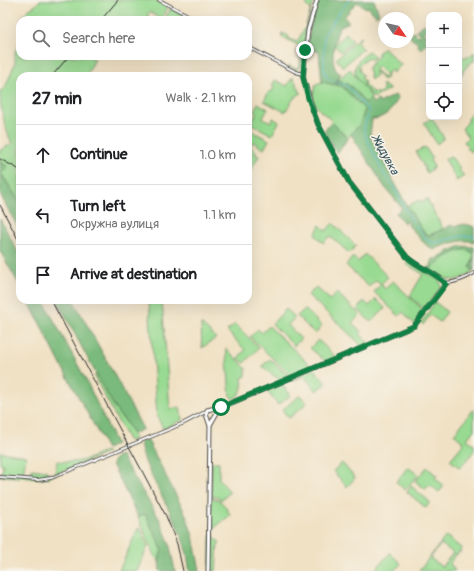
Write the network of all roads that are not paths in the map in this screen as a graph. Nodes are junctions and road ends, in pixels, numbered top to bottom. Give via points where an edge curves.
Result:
1 (159, 0) edge
2 (317, 0) edge
3 (189, 16) edge
4 (252, 49) edge
5 (303, 74) junction
6 (474, 272) edge
7 (446, 284) junction
8 (224, 406) junction
9 (213, 408) junction
10 (207, 411) junction
11 (217, 414) junction
12 (201, 415) junction
13 (207, 417) junction
14 (213, 419) junction
15 (210, 426) junction
16 (0, 477) edge
17 (208, 571) edge

1 - 3 street
2 - 5 main road via 308,30
4 - 5 street
5 - 7 main road via 308,98 318,124 349,182 407,257 438,276
6 - 7 street via 464,279
7 - 8 main road via 414,326
8 - 9 main road
8 - 11 main road
9 - 10 main road
9 - 11 main road
10 - 12 street
10 - 13 main road
11 - 14 main road
12 - 13 street
12 - 16 street via 51,478 38,480
13 - 14 main road
13 - 15 main road
14 - 15 main road
15 - 17 main road

